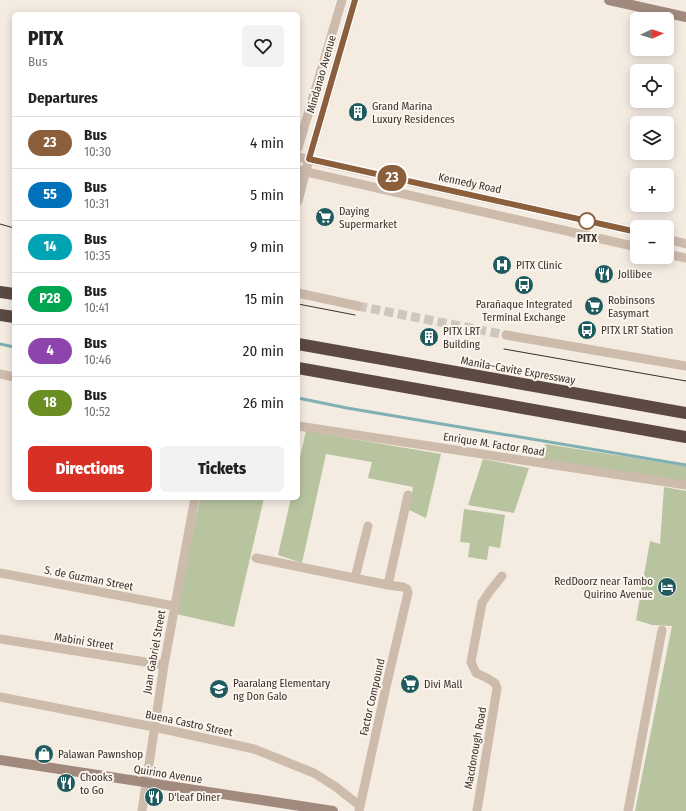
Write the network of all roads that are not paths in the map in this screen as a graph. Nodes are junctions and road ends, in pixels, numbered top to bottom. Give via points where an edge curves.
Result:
1 (342, 0) edge
2 (355, 0) edge
3 (609, 0) edge
4 (686, 17) edge
5 (300, 141) edge
6 (300, 157) edge
7 (309, 159) junction
8 (302, 171) edge
9 (300, 186) edge
10 (433, 187) junction
11 (430, 200) junction
12 (543, 211) junction
13 (540, 225) junction
14 (630, 230) edge
15 (674, 241) edge
16 (686, 244) edge
17 (630, 245) edge
18 (674, 255) edge
19 (686, 258) edge
20 (0, 292) edge
21 (300, 293) edge
22 (12, 294) edge
23 (358, 306) tunnel mouth
24 (0, 315) edge
25 (12, 317) edge
26 (506, 335) tunnel mouth
27 (300, 344) edge
28 (686, 366) edge
29 (300, 368) edge
30 (0, 374) edge
31 (12, 377) edge
32 (686, 413) edge
33 (300, 426) edge
34 (686, 437) edge
35 (686, 485) edge
36 (408, 495) dead end
37 (195, 500) edge
38 (368, 526) dead end
39 (256, 558) dead end
40 (0, 573) edge
41 (502, 576) dead end
42 (355, 578) junction
43 (388, 585) junction
44 (174, 606) junction
45 (662, 630) dead end
46 (0, 639) edge
47 (164, 665) junction
48 (0, 697) edge
49 (154, 727) junction
50 (0, 760) edge
51 (146, 783) junction
52 (360, 808) edge
53 (142, 811) edge
54 (332, 811) edge
55 (477, 811) edge
56 (628, 811) edge

1 - 5 street, Mindanao Avenue
2 - 7 street, Mindanao Avenue
3 - 4 main road
6 - 7 street, Kennedy Road
7 - 8 street, Mindanao Avenue
7 - 10 street, Kennedy Road
8 - 9 street, Mindanao Avenue
8 - 11 street
10 - 11 street
10 - 12 street, Kennedy Road
11 - 13 street
12 - 13 street
12 - 14 street, Kennedy Road
13 - 17 street
15 - 16 street
18 - 19 street
20 - 22 highway
21 - 23 street
24 - 25 highway
26 - 28 street
27 - 32 highway, Manila–Cavite Expressway
29 - 34 highway
30 - 31 street
33 - 35 street, Enrique M. Factor Road
36 - 43 street
37 - 44 street, Juan Gabriel Street
38 - 42 street
39 - 42 street
40 - 44 street, S. de Guzman Street
41 - 55 street, Macdonough Road via 482,603 471,662 476,673 495,683 498,688
42 - 43 street
43 - 52 street, Factor Compound via 403,587 408,593
44 - 47 street, Juan Gabriel Street
45 - 56 street
46 - 47 street, Mabini Street
47 - 49 street, Juan Gabriel Street
48 - 49 street, Buena Castro Street
49 - 51 street, Juan Gabriel Street
49 - 52 street, Buena Castro Street via 254,750 282,760 314,773 336,787
50 - 51 main road, Quirino Avenue
51 - 53 street, Juan Gabriel Street
51 - 54 main road, Quirino Avenue

